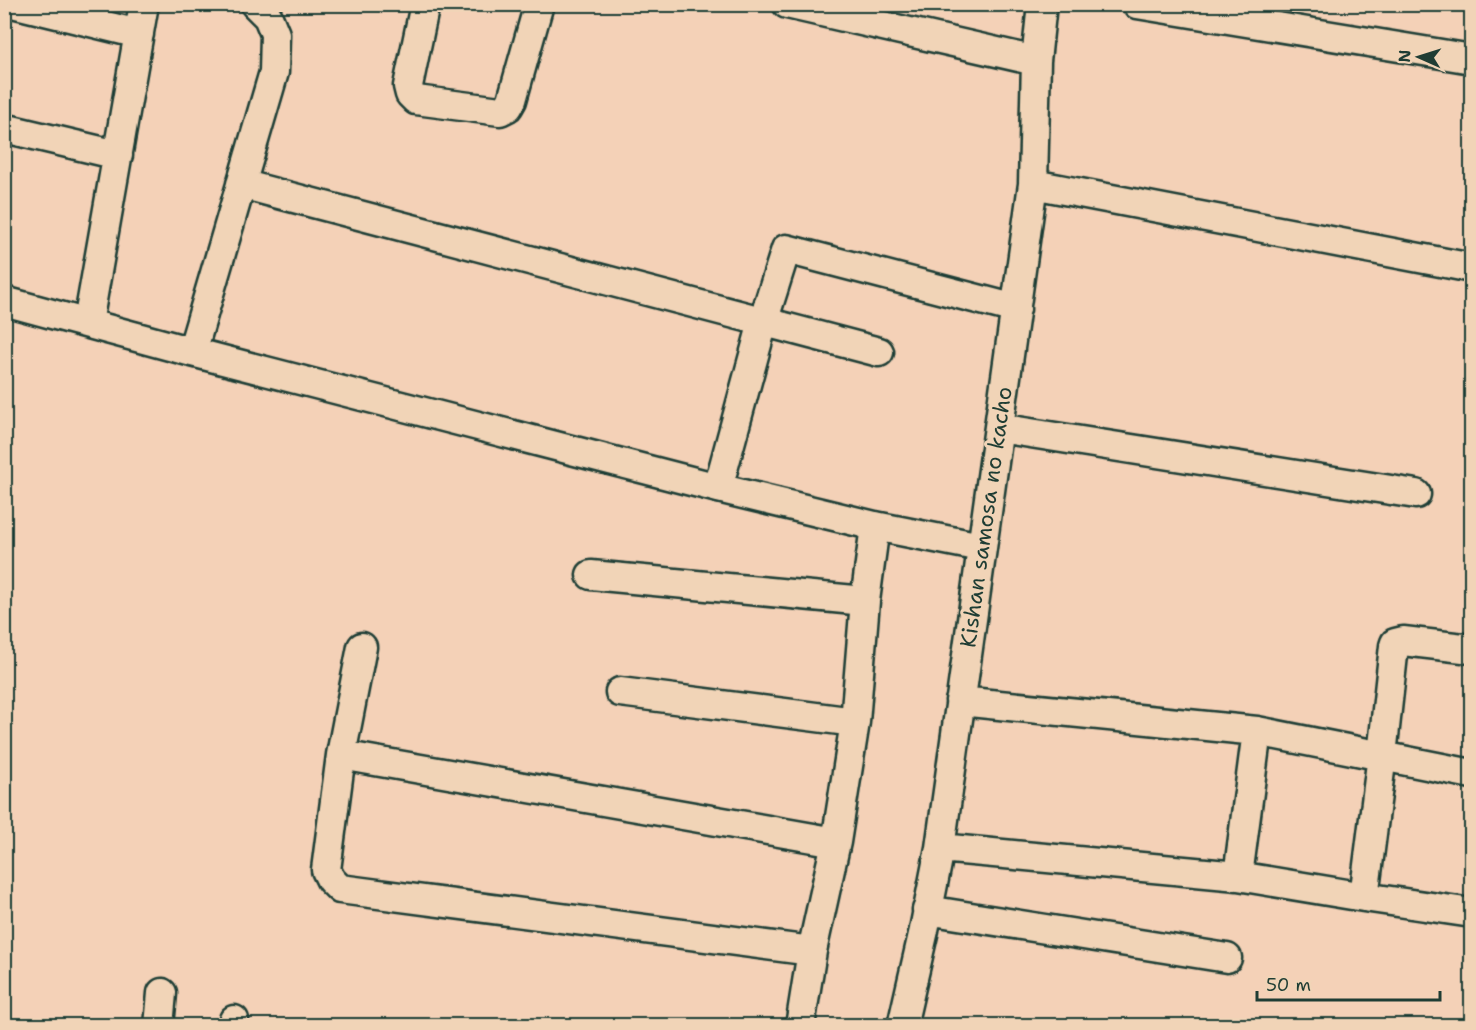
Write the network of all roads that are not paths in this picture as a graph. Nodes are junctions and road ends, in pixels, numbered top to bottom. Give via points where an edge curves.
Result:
1 (16, 4) edge
2 (144, 4) edge
3 (255, 4) edge
4 (425, 4) edge
5 (539, 4) edge
6 (1042, 4) edge
7 (1137, 4) edge
8 (798, 6) edge
9 (139, 34) junction
10 (1472, 59) edge
11 (1036, 61) junction
12 (4, 128) edge
13 (118, 155) junction
14 (241, 184) junction
15 (1033, 184) junction
16 (1472, 268) edge
17 (4, 301) edge
18 (1016, 309) junction
19 (763, 322) junction
20 (88, 323) junction
21 (192, 352) junction
22 (879, 352) dead end
23 (999, 428) junction
24 (718, 488) junction
25 (1416, 494) dead end
26 (875, 526) junction
27 (981, 547) junction
28 (591, 575) dead end
29 (866, 601) junction
30 (362, 647) dead end
31 (1472, 649) edge
32 (620, 692) dead end
33 (960, 701) junction
34 (855, 722) junction
35 (1257, 731) junction
36 (341, 755) junction
37 (1382, 755) junction
38 (1472, 774) edge
39 (836, 842) junction
40 (940, 848) junction
41 (1238, 876) junction
42 (1364, 897) junction
43 (927, 910) junction
44 (1472, 913) edge
45 (812, 951) junction
46 (1227, 958) dead end
47 (162, 993) dead end
48 (159, 1026) edge
49 (800, 1026) edge
50 (902, 1026) edge

1 - 9 street
2 - 9 street
3 - 14 street via 268,17 275,34 274,72
4 - 5 street via 408,86 410,94 416,100 500,111 513,100
6 - 11 street, Kishan samosa no kacho
7 - 10 street
8 - 11 street
9 - 13 street
11 - 15 street, Kishan samosa no kacho
12 - 13 street
13 - 20 street
14 - 19 street
14 - 21 street
15 - 16 street
15 - 18 street, Kishan samosa no kacho
17 - 20 street
18 - 19 street via 786,249
18 - 23 street, Kishan samosa no kacho
19 - 22 street
19 - 24 street
20 - 21 street
21 - 24 street
23 - 25 street
23 - 27 street, Kishan samosa no kacho
24 - 26 street
26 - 27 street
26 - 29 street
27 - 33 street, Kishan samosa no kacho
28 - 29 street
29 - 34 street
30 - 36 street
31 - 37 street via 1395,643
32 - 34 street
33 - 35 street
33 - 40 street, Kishan samosa no kacho
34 - 39 street
35 - 37 street
35 - 41 street
36 - 39 street
36 - 45 street via 326,870 340,889
37 - 38 street
37 - 42 street
39 - 45 street
40 - 41 street
40 - 43 street, Kishan samosa no kacho
41 - 42 street
42 - 44 street
43 - 46 street
43 - 50 street, Kishan samosa no kacho
45 - 49 street
47 - 48 street

